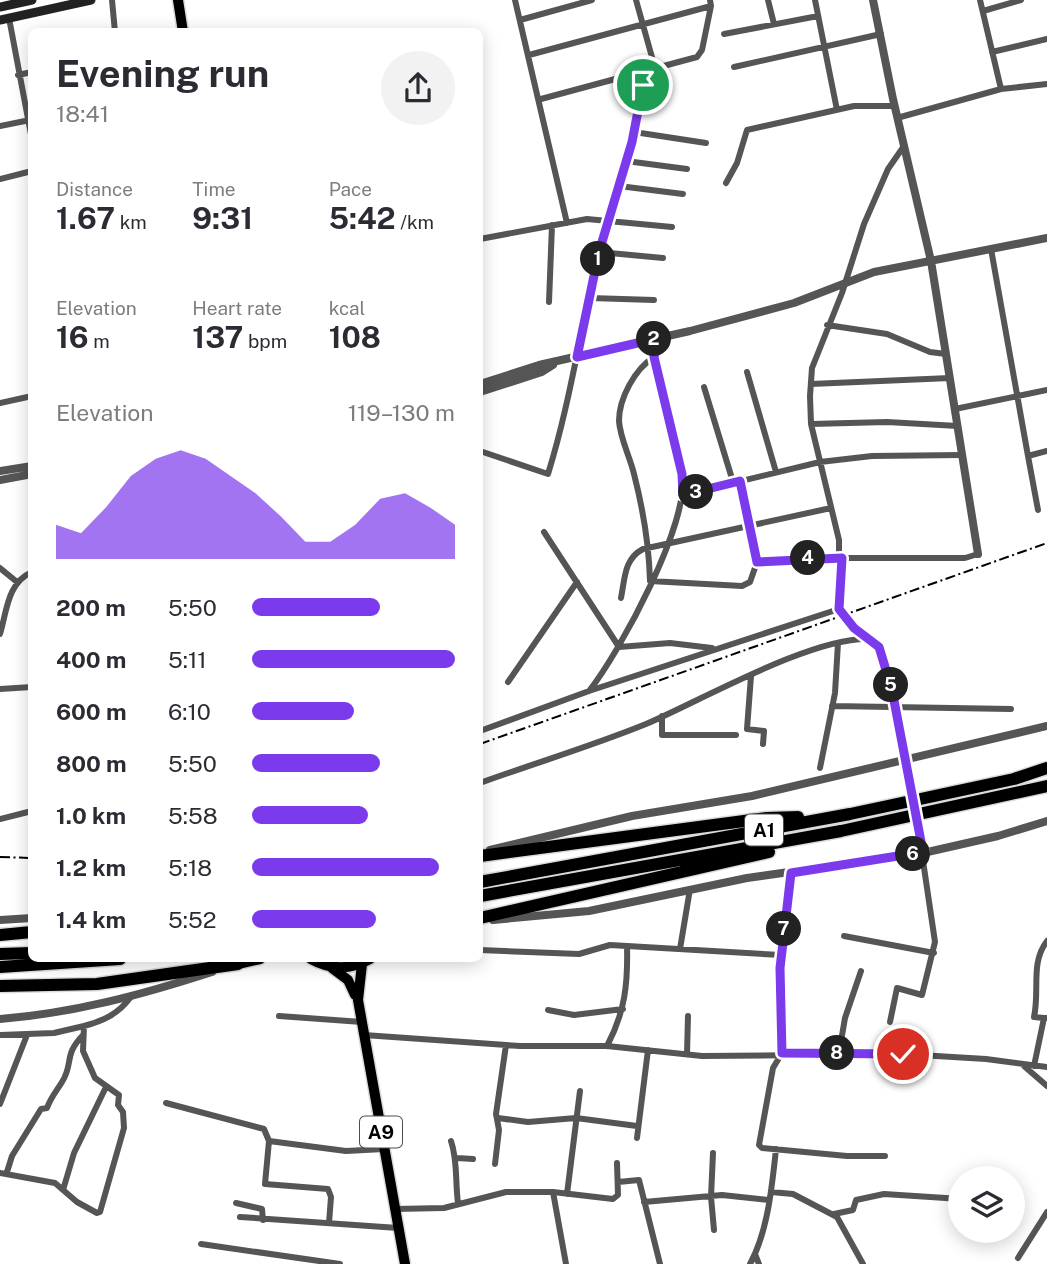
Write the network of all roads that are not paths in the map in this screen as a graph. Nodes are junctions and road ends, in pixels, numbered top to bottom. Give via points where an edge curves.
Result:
1 (32, 0) edge
2 (91, 0) edge
3 (112, 0) edge
4 (178, 0) edge
5 (514, 0) edge
6 (592, 0) edge
7 (636, 0) edge
8 (768, 0) edge
9 (815, 0) edge
10 (873, 0) edge
11 (980, 0) edge
12 (1021, 0) edge
13 (570, 3) edge
14 (711, 3) edge
15 (0, 7) edge
16 (983, 11) junction
17 (818, 16) junction
18 (4, 19) edge
19 (520, 20) junction
20 (643, 24) junction
21 (774, 24) junction
22 (115, 28) edge
23 (182, 28) edge
24 (724, 34) dead end
25 (881, 34) junction
26 (1047, 39) edge
27 (827, 47) junction
28 (992, 52) junction
29 (529, 55) junction
30 (734, 66) dead end
31 (655, 68) junction
32 (28, 73) edge
33 (19, 75) junction
34 (1047, 83) edge
35 (643, 85) dead end
36 (1001, 89) junction
37 (541, 99) junction
38 (894, 106) junction
39 (837, 110) junction
40 (28, 116) edge
41 (897, 118) junction
42 (28, 120) edge
43 (0, 126) edge
44 (634, 132) junction
45 (706, 143) dead end
46 (904, 146) junction
47 (626, 161) junction
48 (687, 169) dead end
49 (28, 172) edge
50 (0, 179) edge
51 (726, 183) dead end
52 (619, 186) junction
53 (683, 194) dead end
54 (608, 219) junction
55 (567, 223) junction
56 (552, 225) junction
57 (672, 228) dead end
58 (483, 238) edge
59 (1047, 239) edge
60 (991, 249) junction
61 (599, 252) junction
62 (663, 258) dead end
63 (931, 261) junction
64 (845, 283) junction
65 (590, 298) junction
66 (654, 300) dead end
67 (549, 302) dead end
68 (827, 326) junction
69 (659, 338) junction
70 (946, 354) junction
71 (577, 357) junction
72 (654, 357) junction
73 (559, 362) junction
74 (747, 372) dead end
75 (950, 378) junction
76 (483, 383) edge
77 (811, 384) junction
78 (705, 387) dead end
79 (1047, 390) edge
80 (483, 391) edge
81 (1016, 396) junction
82 (28, 397) edge
83 (0, 402) edge
84 (955, 408) junction
85 (811, 424) junction
86 (958, 426) junction
87 (1047, 451) edge
88 (483, 452) edge
89 (962, 455) junction
90 (1028, 456) junction
91 (820, 463) junction
92 (28, 467) edge
93 (0, 471) edge
94 (776, 472) junction
95 (28, 475) edge
96 (0, 480) edge
97 (736, 481) junction
98 (683, 495) junction
99 (831, 508) junction
100 (1038, 510) dead end
101 (748, 524) junction
102 (544, 532) dead end
103 (670, 541) junction
104 (649, 547) junction
105 (978, 554) joint
106 (842, 558) junction
107 (757, 562) junction
108 (0, 568) edge
109 (28, 575) edge
110 (650, 581) junction
111 (17, 582) junction
112 (577, 582) junction
113 (621, 598) dead end
114 (839, 609) junction
115 (0, 634) edge
116 (872, 639) junction
117 (838, 643) junction
118 (619, 647) junction
119 (718, 648) junction
120 (751, 676) junction
121 (508, 682) dead end
122 (28, 687) edge
123 (0, 689) edge
124 (589, 691) junction
125 (832, 706) junction
126 (896, 709) junction
127 (1011, 709) dead end
128 (662, 716) junction
129 (1047, 726) edge
130 (483, 730) edge
131 (736, 735) dead end
132 (763, 744) dead end
133 (905, 758) junction
134 (820, 768) dead end
135 (1047, 768) edge
136 (483, 782) edge
137 (1047, 786) edge
138 (28, 812) edge
139 (837, 816) junction
140 (0, 820) edge
141 (1047, 821) edge
142 (841, 831) junction
143 (923, 852) junction
144 (483, 853) edge
145 (483, 854) edge
146 (791, 873) junction
147 (483, 881) edge
148 (690, 889) junction
149 (483, 895) edge
150 (28, 918) edge
151 (483, 919) edge
152 (0, 920) edge
153 (483, 920) edge
154 (28, 932) edge
155 (0, 935) edge
156 (844, 936) dead end
157 (1047, 941) edge
158 (627, 946) junction
159 (680, 949) junction
160 (483, 950) edge
161 (28, 953) edge
162 (934, 953) junction
163 (0, 954) edge
164 (781, 955) junction
165 (75, 962) edge
166 (247, 962) edge
167 (318, 962) edge
168 (363, 962) edge
169 (366, 962) edge
170 (238, 964) junction
171 (0, 967) edge
172 (331, 967) junction
173 (861, 971) dead end
174 (1037, 973) junction
175 (1047, 975) edge
176 (0, 986) edge
177 (130, 998) junction
178 (358, 1000) junction
179 (624, 1009) junction
180 (548, 1010) dead end
181 (279, 1016) dead end
182 (688, 1016) dead end
183 (1046, 1018) edge
184 (0, 1019) edge
185 (362, 1022) junction
186 (890, 1023) dead end
187 (84, 1030) junction
188 (0, 1035) edge
189 (27, 1035) junction
190 (364, 1035) junction
191 (506, 1045) junction
192 (607, 1046) junction
193 (648, 1050) junction
194 (782, 1053) junction
195 (839, 1053) junction
196 (687, 1054) junction
197 (1023, 1065) junction
198 (1034, 1066) junction
199 (1047, 1067) edge
200 (1047, 1086) edge
201 (106, 1087) junction
202 (580, 1091) dead end
203 (166, 1103) dead end
204 (0, 1104) edge
205 (498, 1118) junction
206 (576, 1118) junction
207 (637, 1126) junction
208 (636, 1138) dead end
209 (269, 1141) junction
210 (451, 1141) dead end
211 (384, 1149) junction
212 (776, 1149) junction
213 (713, 1153) dead end
214 (885, 1156) dead end
215 (457, 1158) junction
216 (473, 1159) dead end
217 (617, 1163) dead end
218 (495, 1164) dead end
219 (3, 1172) edge
220 (618, 1182) junction
221 (63, 1190) junction
222 (553, 1192) junction
223 (771, 1192) junction
224 (567, 1194) junction
225 (710, 1196) junction
226 (948, 1198) edge
227 (768, 1200) junction
228 (644, 1202) junction
229 (236, 1203) dead end
230 (458, 1203) junction
231 (395, 1209) junction
232 (1047, 1212) edge
233 (834, 1214) junction
234 (240, 1217) dead end
235 (263, 1220) junction
236 (329, 1223) junction
237 (398, 1228) junction
238 (714, 1230) dead end
239 (201, 1244) dead end
240 (755, 1254) junction
241 (1018, 1258) dead end
242 (341, 1264) edge
243 (405, 1264) edge
244 (566, 1264) edge
245 (660, 1264) edge
246 (750, 1264) edge
247 (759, 1264) edge
248 (863, 1264) edge

1 - 15 main road
2 - 18 main road
3 - 22 street
4 - 23 main road
5 - 19 street
6 - 13 street
7 - 20 street
8 - 21 street
9 - 17 street
10 - 25 street
11 - 16 street
12 - 16 street
13 - 19 street
14 - 20 street
14 - 31 street via 701,54
16 - 28 street
17 - 21 street
17 - 27 street
18 - 33 street
19 - 29 street
20 - 29 street
20 - 31 street
21 - 24 street
25 - 27 street
25 - 38 street
26 - 28 street
27 - 30 street
27 - 39 street
28 - 36 street
29 - 37 street
31 - 37 street
32 - 33 street
33 - 40 street
34 - 36 street
35 - 44 street
36 - 41 street
37 - 55 street
38 - 39 street
38 - 41 street
39 - 51 street via 747,130
41 - 46 street
42 - 43 street
44 - 45 street
44 - 47 street
46 - 63 street
46 - 64 street via 888,169 864,224
47 - 48 street
47 - 52 street
49 - 50 street
52 - 53 street
52 - 54 street
54 - 55 street
54 - 57 street
54 - 61 street
55 - 56 street
56 - 58 street
56 - 67 street
59 - 60 street
60 - 63 street
60 - 81 street
61 - 62 street
61 - 65 street
63 - 64 street
63 - 70 street
64 - 68 street
64 - 69 street via 794,303
65 - 66 street
65 - 71 street
68 - 70 street via 887,334
68 - 77 street
69 - 71 street
69 - 72 street
70 - 75 street
71 - 73 street
71 - 88 street via 548,474
72 - 98 street
72 - 104 street via 639,366 620,408 619,425
73 - 76 street
73 - 80 street
74 - 94 street
75 - 77 street
75 - 84 street
77 - 85 street
78 - 97 street
79 - 81 street
81 - 84 street
81 - 90 street
82 - 83 street
84 - 86 street
85 - 86 street
85 - 91 street
86 - 89 street
87 - 90 street
89 - 91 street via 872,456
89 - 105 street
90 - 100 street
91 - 94 street
91 - 99 street
92 - 93 street
94 - 97 street
95 - 96 street
97 - 98 street
97 - 101 street
98 - 103 street
99 - 101 street
99 - 106 street
101 - 103 street
101 - 107 street
102 - 112 street
103 - 104 street
103 - 110 street
104 - 110 street
104 - 113 street via 632,555
105 - 106 street via 965,558
106 - 107 street
106 - 114 street
107 - 110 street via 747,585
108 - 111 street
109 - 111 street
110 - 118 street
111 - 115 street
112 - 118 street
112 - 121 street
114 - 116 street via 854,628
114 - 119 street
116 - 117 street
116 - 126 street via 879,647
117 - 120 street
117 - 125 street
118 - 119 street via 670,643
118 - 124 street
119 - 124 street
120 - 128 street
120 - 132 street via 747,729 764,732
122 - 123 street
124 - 130 street
125 - 126 street
125 - 134 street
126 - 127 street
126 - 133 street
128 - 131 street via 662,735
128 - 136 street
129 - 133 street
133 - 143 street, bridge
133 - 144 street via 752,796 632,816
135 - 139 highway, A1
137 - 142 highway, A1
138 - 140 street
139 - 145 highway via 767,818
139 - 147 highway, A1
141 - 143 street
142 - 149 highway, A1
142 - 151 highway
143 - 146 street
143 - 162 street
146 - 148 street
146 - 164 street
148 - 153 street via 589,911
148 - 159 street
150 - 152 street
154 - 155 highway
156 - 162 street
157 - 174 street via 1039,952
158 - 159 street
158 - 160 street via 598,947 579,954
158 - 179 street
159 - 164 street
161 - 163 highway
162 - 186 street via 922,995 897,988
164 - 194 street
165 - 171 highway
166 - 170 main road
167 - 172 main road
168 - 172 main road
169 - 178 main road, A9
170 - 176 highway via 97,984
170 - 177 street
172 - 178 main road, A9 via 348,980
173 - 195 street
174 - 175 street
174 - 183 street via 1034,1017
177 - 184 street via 54,1014
177 - 187 street via 124,1007
178 - 185 main road, A9
179 - 180 street via 574,1014
179 - 192 street
181 - 185 street
182 - 196 street
183 - 198 street
185 - 190 main road, A9
187 - 189 street
187 - 201 street via 83,1051 95,1078
187 - 219 street via 72,1045 64,1080
188 - 189 street
189 - 204 street
190 - 191 street
190 - 211 main road, A9
191 - 192 street
191 - 205 street
192 - 193 street
193 - 196 street
193 - 207 street
194 - 195 street
194 - 196 street
194 - 212 street via 773,1068 759,1145
195 - 197 street via 986,1059
197 - 198 street
197 - 200 street
198 - 199 street
201 - 221 street via 74,1153
201 - 221 street via 119,1095 124,1128 100,1212
202 - 206 street
203 - 209 street via 264,1129
205 - 206 street via 528,1122
205 - 218 street
206 - 207 street
206 - 224 street
207 - 208 street
209 - 211 street via 346,1151
209 - 236 street via 265,1184 328,1189
210 - 215 street
211 - 231 main road, A9
212 - 214 street
212 - 223 street
213 - 225 street
215 - 216 street
215 - 230 street
217 - 220 street
219 - 221 street via 55,1183
220 - 224 street via 618,1195 613,1199
220 - 228 street via 639,1180
222 - 224 street
222 - 230 street via 506,1192
222 - 244 street
223 - 227 street
223 - 233 street via 793,1194
225 - 227 street
225 - 228 street
225 - 238 street
226 - 233 street via 884,1194 856,1200 853,1210
227 - 240 street
228 - 245 street
229 - 235 street via 262,1209
230 - 231 street via 444,1208
231 - 237 main road, A9
232 - 241 street
233 - 248 street
234 - 235 street
235 - 236 street
236 - 237 street
237 - 243 main road, A9
239 - 242 street
240 - 246 street
240 - 247 street

